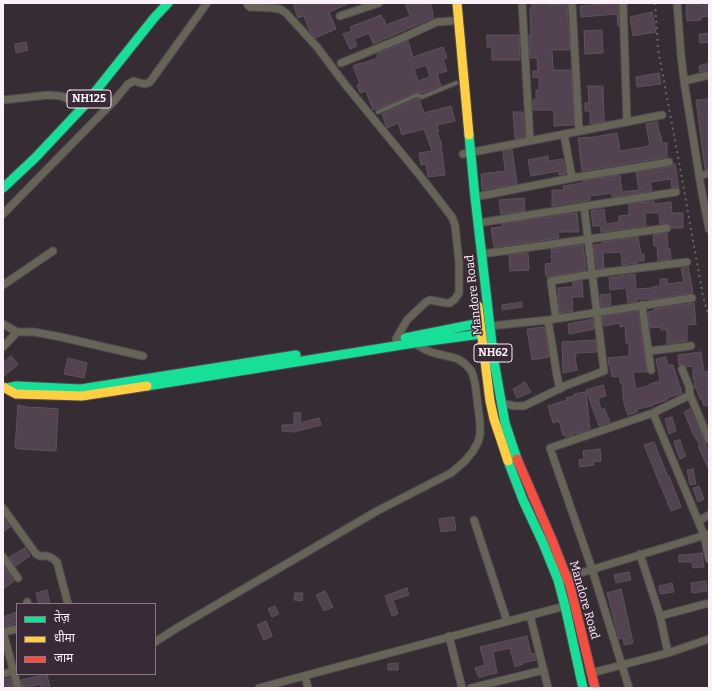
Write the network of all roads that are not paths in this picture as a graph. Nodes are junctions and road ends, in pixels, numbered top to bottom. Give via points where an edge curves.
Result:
1 (159, 3) edge
2 (168, 3) edge
3 (207, 3) edge
4 (247, 3) edge
5 (379, 3) edge
6 (450, 3) edge
7 (458, 3) edge
8 (522, 3) edge
9 (572, 3) edge
10 (623, 3) edge
11 (677, 3) edge
12 (340, 16) dead end
13 (451, 21) junction
14 (341, 63) dead end
15 (709, 75) edge
16 (684, 81) junction
17 (456, 83) junction
18 (3, 100) edge
19 (78, 103) junction
20 (378, 112) dead end
21 (662, 115) dead end
22 (627, 122) junction
23 (579, 131) junction
24 (564, 134) junction
25 (530, 141) junction
26 (467, 153) junction
27 (669, 162) dead end
28 (709, 173) edge
29 (699, 176) junction
30 (3, 178) edge
31 (572, 178) junction
32 (3, 188) edge
33 (676, 192) dead end
34 (475, 196) junction
35 (584, 206) junction
36 (3, 214) edge
37 (478, 223) junction
38 (667, 228) dead end
39 (709, 230) edge
40 (588, 239) junction
41 (53, 251) dead end
42 (482, 254) junction
43 (686, 262) dead end
44 (592, 274) junction
45 (3, 285) edge
46 (476, 285) dead end
47 (692, 298) dead end
48 (478, 300) dead end
49 (642, 305) junction
50 (596, 312) junction
51 (552, 319) junction
52 (480, 323) junction
53 (3, 324) edge
54 (490, 326) junction
55 (18, 332) junction
56 (481, 334) junction
57 (433, 337) junction
58 (396, 339) junction
59 (414, 343) junction
60 (691, 346) dead end
61 (3, 347) edge
62 (649, 351) junction
63 (143, 356) dead end
64 (682, 369) dead end
65 (651, 370) dead end
66 (5, 388) edge
67 (560, 389) junction
68 (82, 392) junction
69 (690, 395) junction
70 (501, 403) junction
71 (653, 413) junction
72 (709, 440) edge
73 (3, 508) edge
74 (709, 516) edge
75 (474, 520) dead end
76 (698, 521) junction
77 (706, 535) edge
78 (640, 554) junction
79 (3, 557) edge
80 (709, 559) edge
81 (592, 568) junction
82 (567, 576) junction
83 (18, 578) dead end
84 (558, 580) junction
85 (68, 603) edge
86 (709, 603) edge
87 (565, 606) junction
88 (530, 615) junction
89 (660, 616) junction
90 (507, 621) junction
91 (16, 629) edge
92 (3, 632) edge
93 (449, 636) junction
94 (709, 639) edge
95 (156, 641) edge
96 (668, 653) junction
97 (622, 665) junction
98 (15, 670) edge
99 (544, 670) junction
100 (592, 673) junction
101 (3, 674) edge
102 (305, 676) junction
103 (18, 688) edge
104 (259, 688) edge
105 (308, 688) edge
106 (462, 688) edge
107 (471, 688) edge
108 (548, 688) edge
109 (583, 688) edge
110 (595, 688) edge
111 (629, 688) edge

1 - 19 main road, NH125
2 - 32 main road, NH125 via 83,107
3 - 36 street via 150,82 144,84 134,81 128,84
4 - 58 street via 250,7 280,9 286,13 317,47 452,217 459,262 459,293 450,303 430,300 426,302 407,320
5 - 12 street
6 - 13 main road, Mandore Road / NH62
7 - 26 main road, Mandore Road / NH62
8 - 25 street
9 - 23 street
10 - 22 street
11 - 16 street
13 - 14 street via 437,22
13 - 17 main road, Mandore Road / NH62
15 - 16 street
16 - 29 street
17 - 20 lane via 422,97 417,95
17 - 26 main road, Mandore Road / NH62
18 - 19 street via 48,95 61,96
19 - 30 main road, NH125
21 - 22 street
22 - 23 street
23 - 24 street
24 - 25 street
24 - 31 street
25 - 26 street
26 - 34 main road, Mandore Road / NH62
26 - 46 main road, Mandore Road / NH62
27 - 31 street
28 - 29 street
29 - 39 street
31 - 34 street
33 - 35 street
34 - 37 main road, Mandore Road / NH62
35 - 37 street
35 - 40 street
37 - 42 main road, Mandore Road / NH62
38 - 40 street
40 - 42 street
40 - 44 street
41 - 45 street
42 - 54 main road, Mandore Road / NH62
43 - 44 street
44 - 50 street
44 - 51 street via 551,281
47 - 49 street
48 - 52 main road, Mandore Road / NH62
49 - 50 street
49 - 62 street
50 - 51 street
50 - 67 street via 604,371
51 - 54 street
51 - 67 street
52 - 56 main road, Mandore Road / NH62
52 - 57 main road
53 - 55 street
54 - 70 main road, Mandore Road / NH62
55 - 61 street
55 - 63 street via 61,337
56 - 57 main road
56 - 84 main road, Mandore Road / NH62 via 494,419 523,500
57 - 58 main road
57 - 59 main road
58 - 68 main road
59 - 68 main road
59 - 95 street via 434,353 458,359 472,372 480,435 465,461 451,473 377,512
60 - 62 street
62 - 65 street
64 - 69 street
66 - 68 main road via 16,386
67 - 70 street via 524,406
69 - 71 street
69 - 72 street
70 - 82 main road, Mandore Road / NH62 via 515,454
71 - 76 street
71 - 81 street via 550,448
73 - 85 street via 36,554 57,562
74 - 76 street
75 - 90 street
76 - 77 street
77 - 78 street
77 - 80 street
78 - 81 street
78 - 89 street
79 - 83 street
81 - 82 street
81 - 97 street
82 - 84 street
82 - 100 main road, Mandore Road / NH62
84 - 87 main road, Mandore Road / NH62
86 - 89 street
87 - 88 street
87 - 109 main road, Mandore Road / NH62
88 - 90 street
88 - 99 street
89 - 96 street
90 - 93 street
91 - 92 street
92 - 98 street
93 - 102 street
93 - 106 street
94 - 96 street
96 - 97 street
97 - 100 street
97 - 111 street
98 - 101 street
98 - 103 street
99 - 107 street
99 - 108 street
100 - 110 main road, Mandore Road / NH62
102 - 104 street
102 - 105 street

